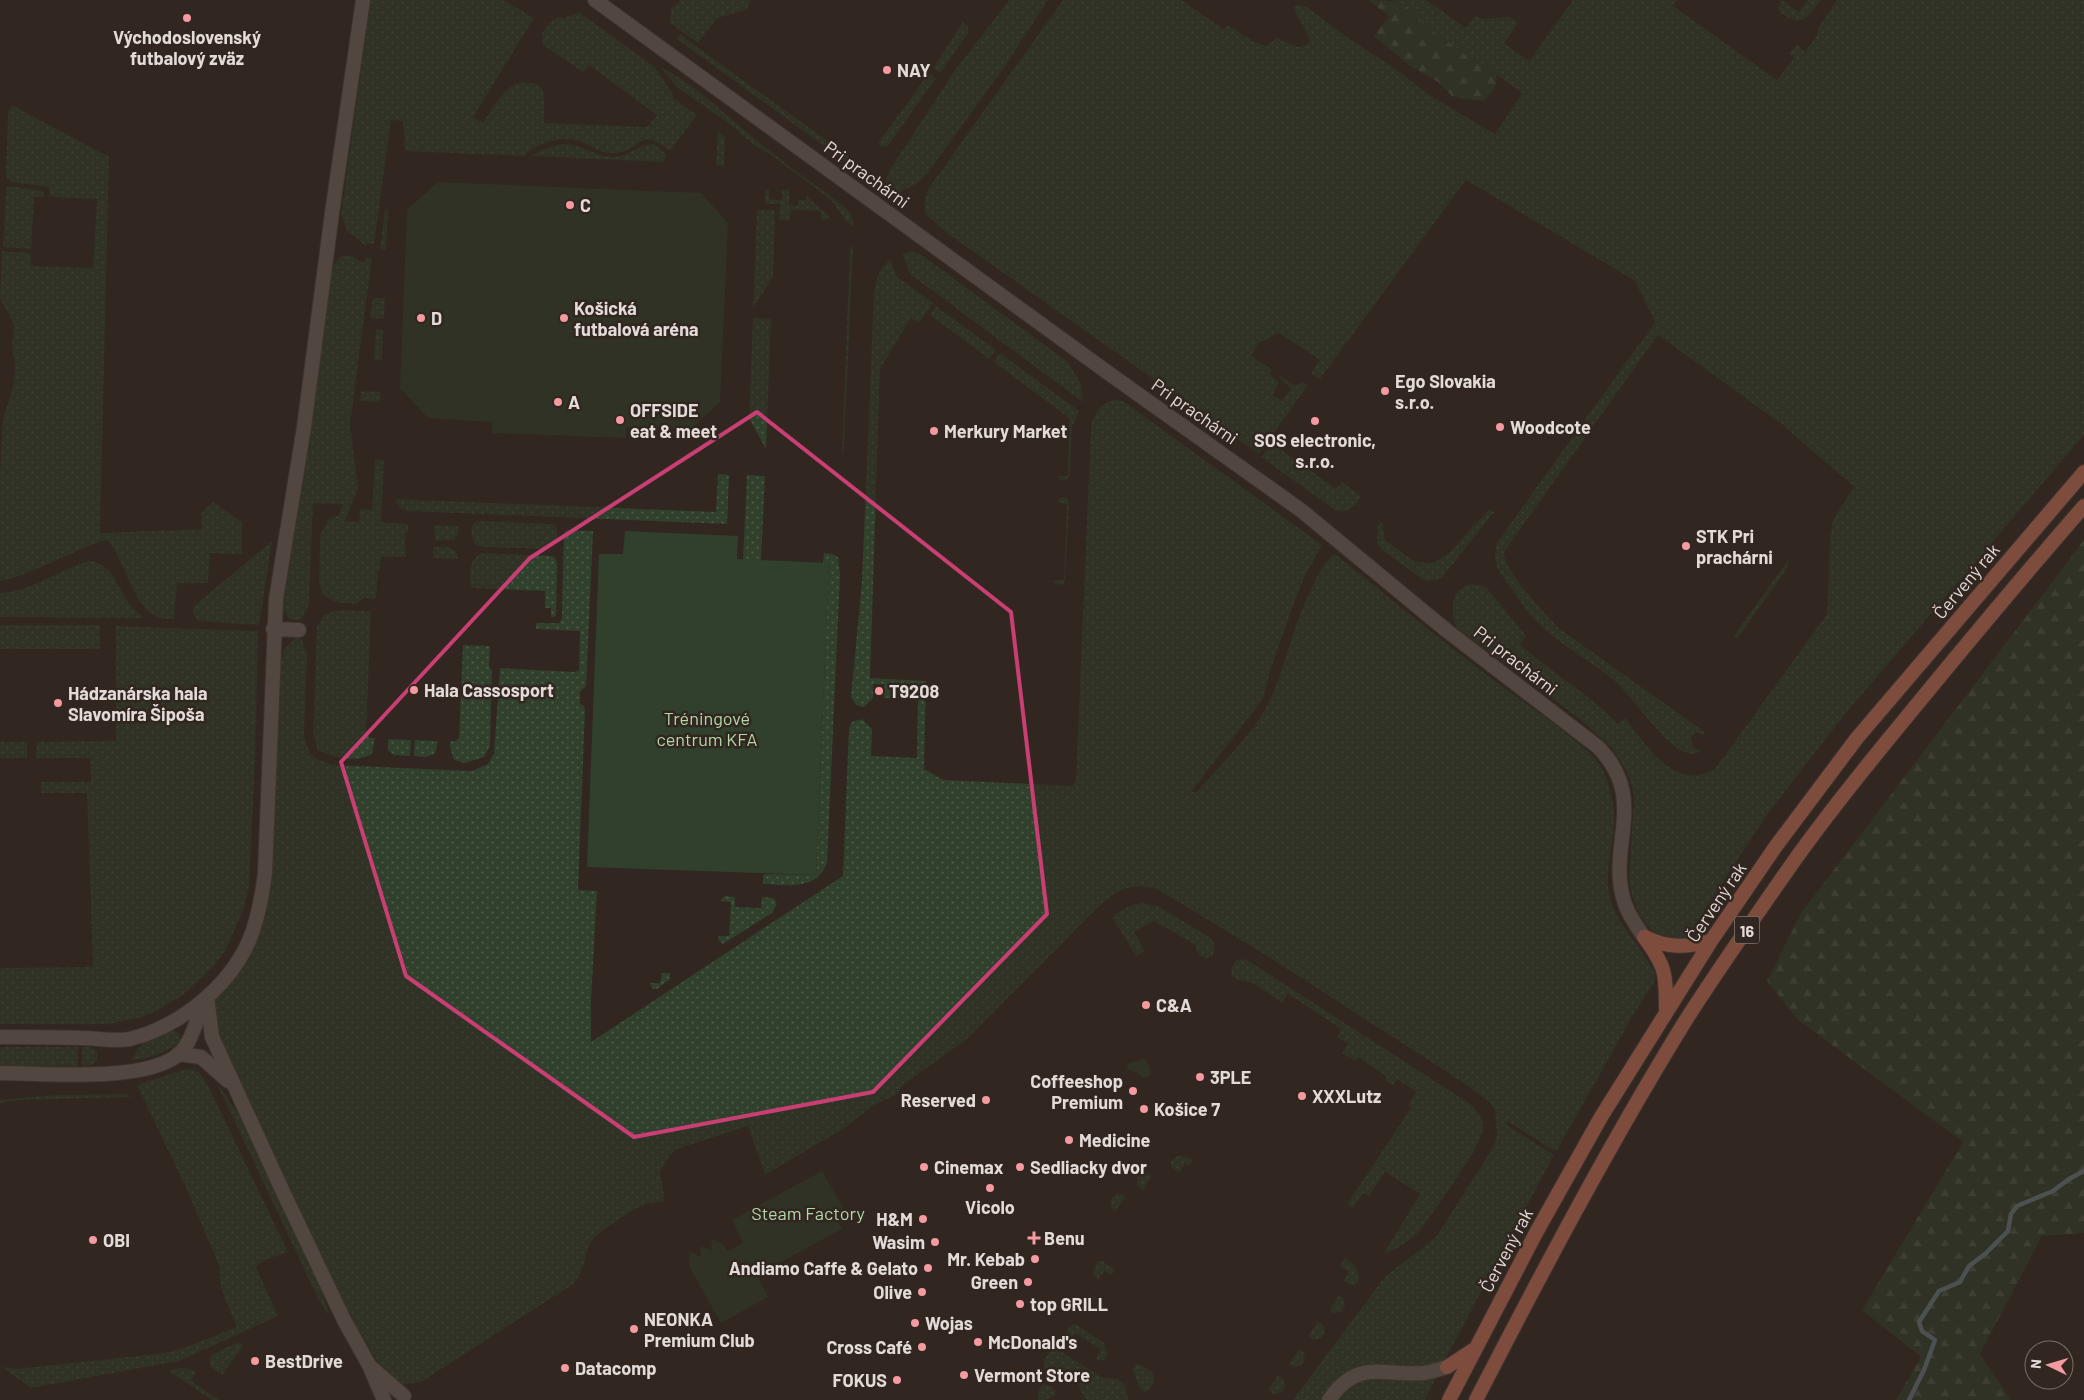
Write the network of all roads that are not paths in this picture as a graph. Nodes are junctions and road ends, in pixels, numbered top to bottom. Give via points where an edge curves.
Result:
1 (364, 0) edge
2 (595, 0) edge
3 (2084, 472) edge
4 (2084, 506) edge
5 (273, 630) junction
6 (299, 630) dead end
7 (1644, 937) junction
8 (1711, 941) junction
9 (207, 996) junction
10 (1666, 1010) junction
11 (167, 1024) junction
12 (195, 1024) junction
13 (0, 1037) edge
14 (212, 1037) junction
15 (178, 1054) junction
16 (0, 1073) edge
17 (234, 1086) junction
18 (1476, 1348) junction
19 (369, 1365) junction
20 (1447, 1367) joint
21 (404, 1399) edge
22 (384, 1400) edge
23 (1329, 1400) edge
24 (1449, 1400) edge
25 (1476, 1400) edge

1 - 5 street
2 - 7 street, Pri prachárni via 1295,506 1446,630 1592,742 1607,756 1622,788 1625,805 1620,868 1622,895
3 - 8 highway, Červený rak / 16 via 1857,738 1776,846
4 - 25 highway, 16 via 1871,761 1796,858 1731,953 1685,1022 1622,1128
5 - 6 street
5 - 9 street via 262,900 244,949 229,974
7 - 8 highway via 1674,946
7 - 10 highway via 1662,963
8 - 10 highway, Červený rak / 16
9 - 11 street
9 - 12 street
9 - 14 street
10 - 18 highway, Červený rak / 16 via 1601,1117
11 - 12 street
11 - 13 street via 121,1040
12 - 14 street
12 - 15 street via 186,1046
14 - 17 street
15 - 16 street via 152,1067 125,1073
15 - 17 street via 202,1057
17 - 19 street via 310,1250
18 - 20 highway
18 - 24 highway, Červený rak / 16
19 - 21 street
19 - 22 street
20 - 23 street via 1424,1373 1360,1373 1341,1384

